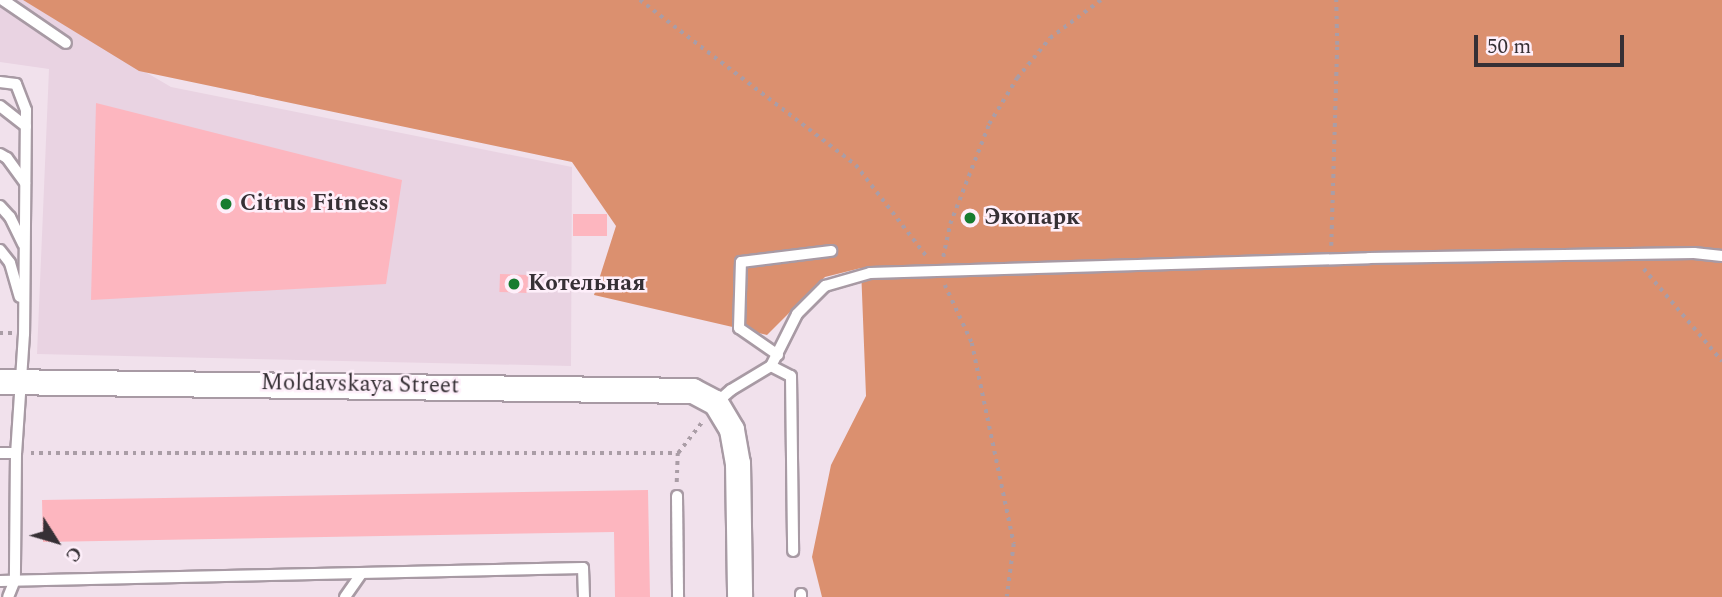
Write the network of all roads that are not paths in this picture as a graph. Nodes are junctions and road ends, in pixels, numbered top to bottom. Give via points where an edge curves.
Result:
1 (2, 0) edge
2 (66, 43) dead end
3 (0, 82) edge
4 (0, 106) edge
5 (26, 126) junction
6 (0, 154) edge
7 (25, 183) junction
8 (0, 206) edge
9 (24, 245) junction
10 (0, 250) edge
11 (831, 251) dead end
12 (1722, 256) edge
13 (23, 307) junction
14 (778, 355) junction
15 (771, 366) junction
16 (10, 382) edge
17 (716, 403) junction
18 (0, 453) edge
19 (16, 453) junction
20 (677, 496) road end
21 (793, 551) dead end
22 (362, 573) junction
23 (15, 580) junction
24 (0, 581) edge
25 (8, 597) edge
26 (345, 597) edge
27 (584, 597) edge
28 (678, 597) edge
29 (740, 597) edge

1 - 2 lane
3 - 5 lane via 16,84 26,110
4 - 5 lane
5 - 7 lane
6 - 7 lane
7 - 9 lane
8 - 9 lane
9 - 13 lane
10 - 13 lane via 10,263
11 - 14 lane via 741,262 739,328
12 - 14 lane via 1330,259 870,274 825,286 797,314
13 - 16 lane
14 - 15 lane
15 - 17 lane
15 - 21 lane via 792,376
16 - 17 street, Moldavskaya Street via 668,389 693,391
16 - 19 lane
17 - 29 street via 732,430 738,463
18 - 19 lane
19 - 23 lane
20 - 28 lane
22 - 23 lane
22 - 26 lane
22 - 27 lane via 583,568
23 - 24 lane
23 - 25 lane

